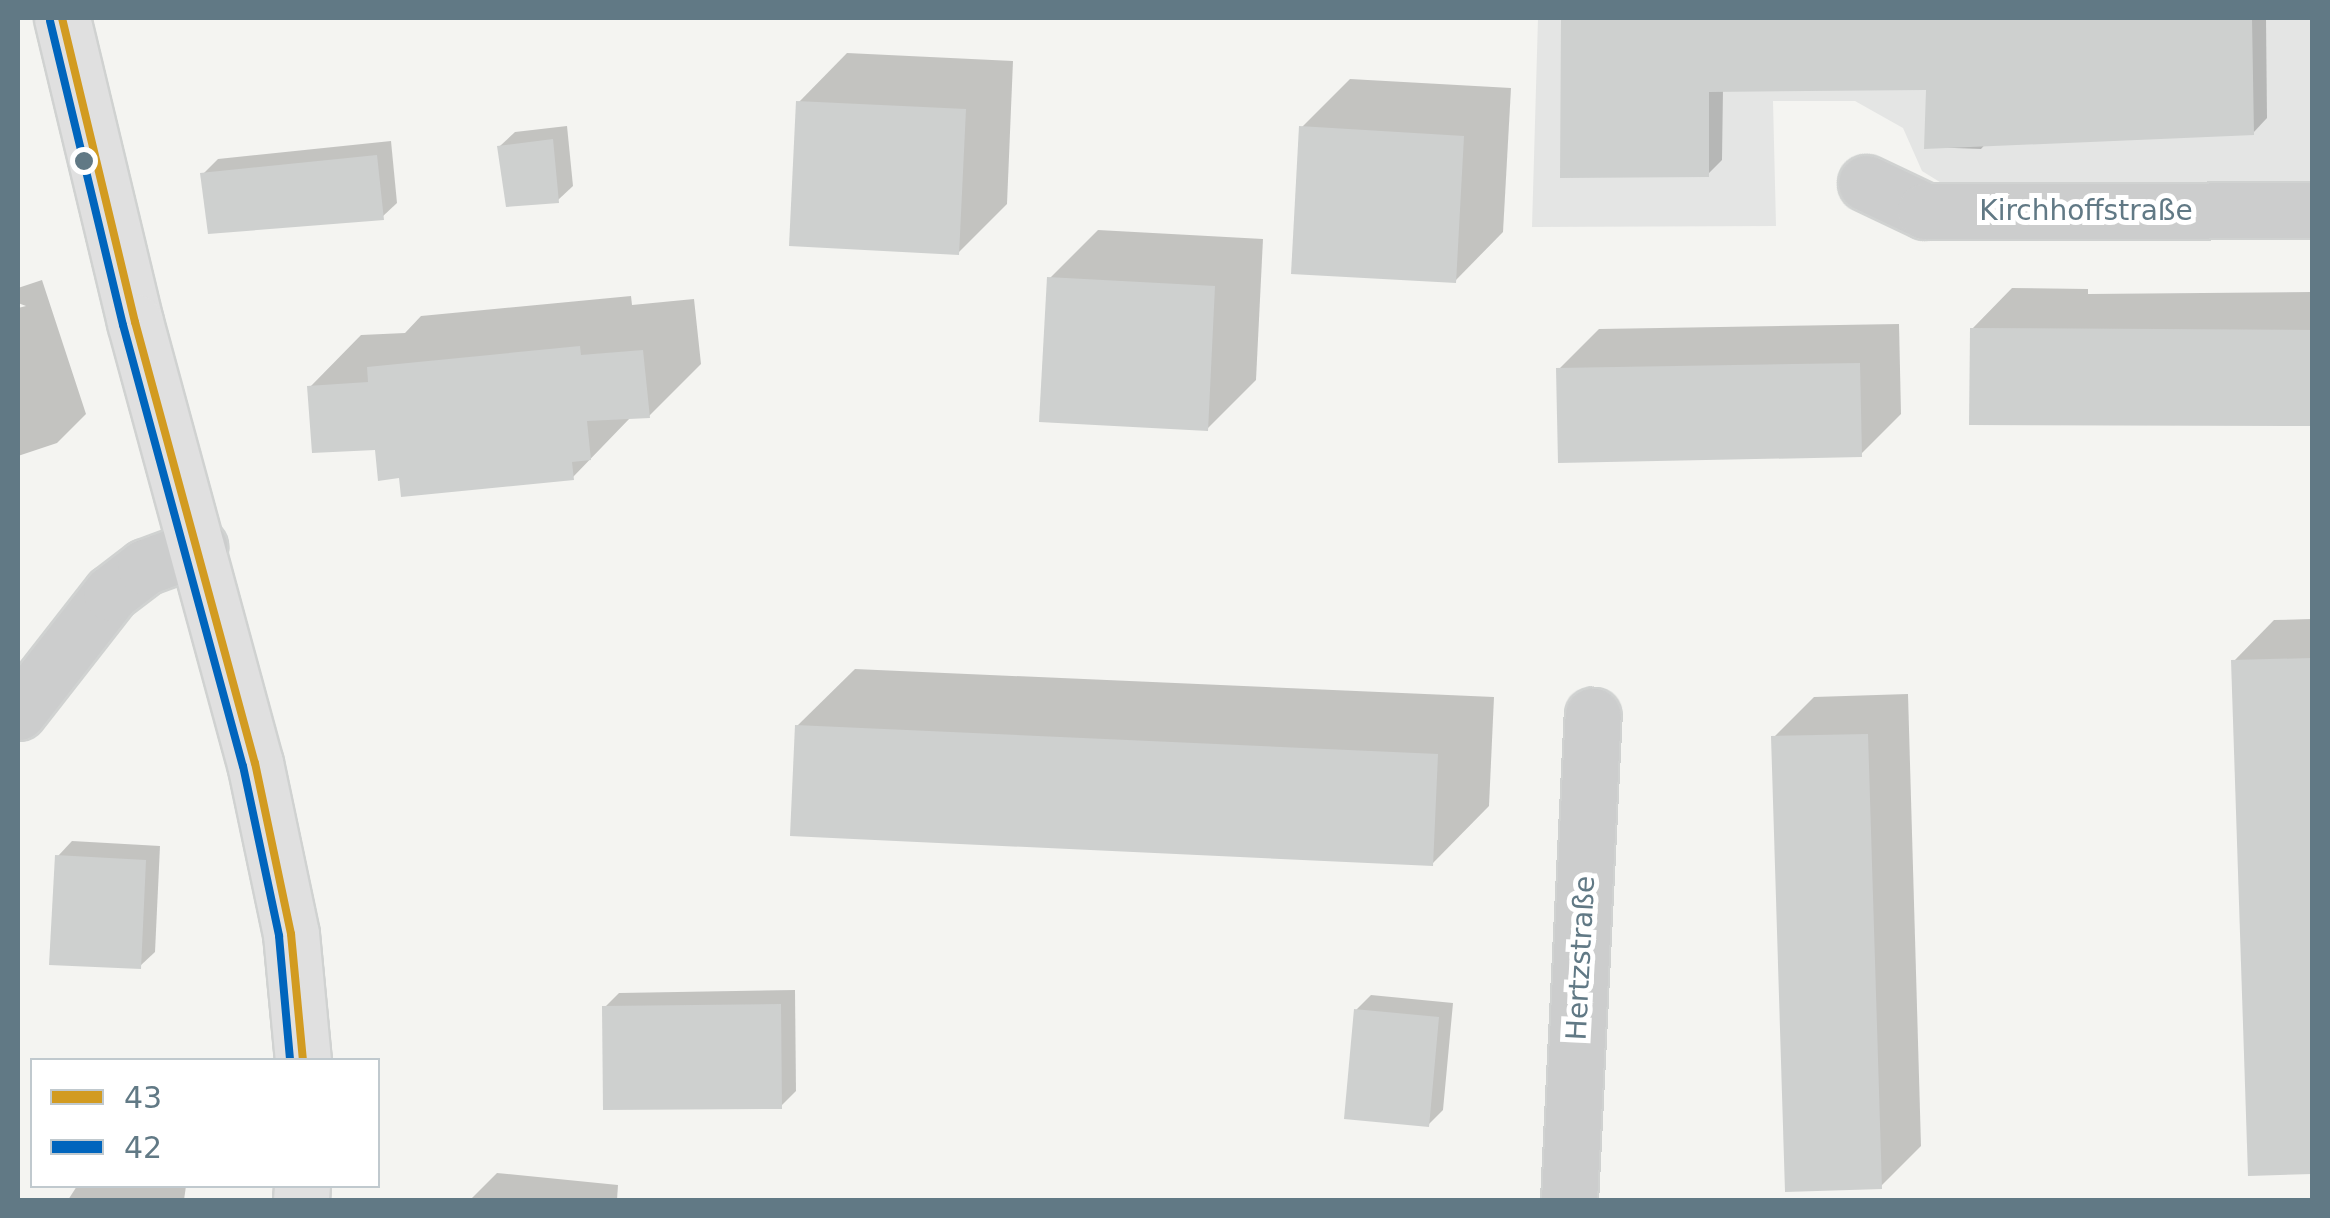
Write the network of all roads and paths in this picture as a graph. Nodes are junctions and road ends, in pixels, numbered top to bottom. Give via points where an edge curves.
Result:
1 (62, 18) edge
2 (1866, 183) dead end
3 (2312, 210) edge
4 (199, 548) junction
5 (18, 712) edge
6 (1593, 716) dead end
7 (302, 1058) edge
8 (1569, 1200) edge

1 - 4 main road via 135,322
2 - 3 street, Kirchhoffstraße via 1926,210
4 - 5 street via 145,567 111,593
4 - 7 main road via 292,934
6 - 8 street, Hertzstraße

